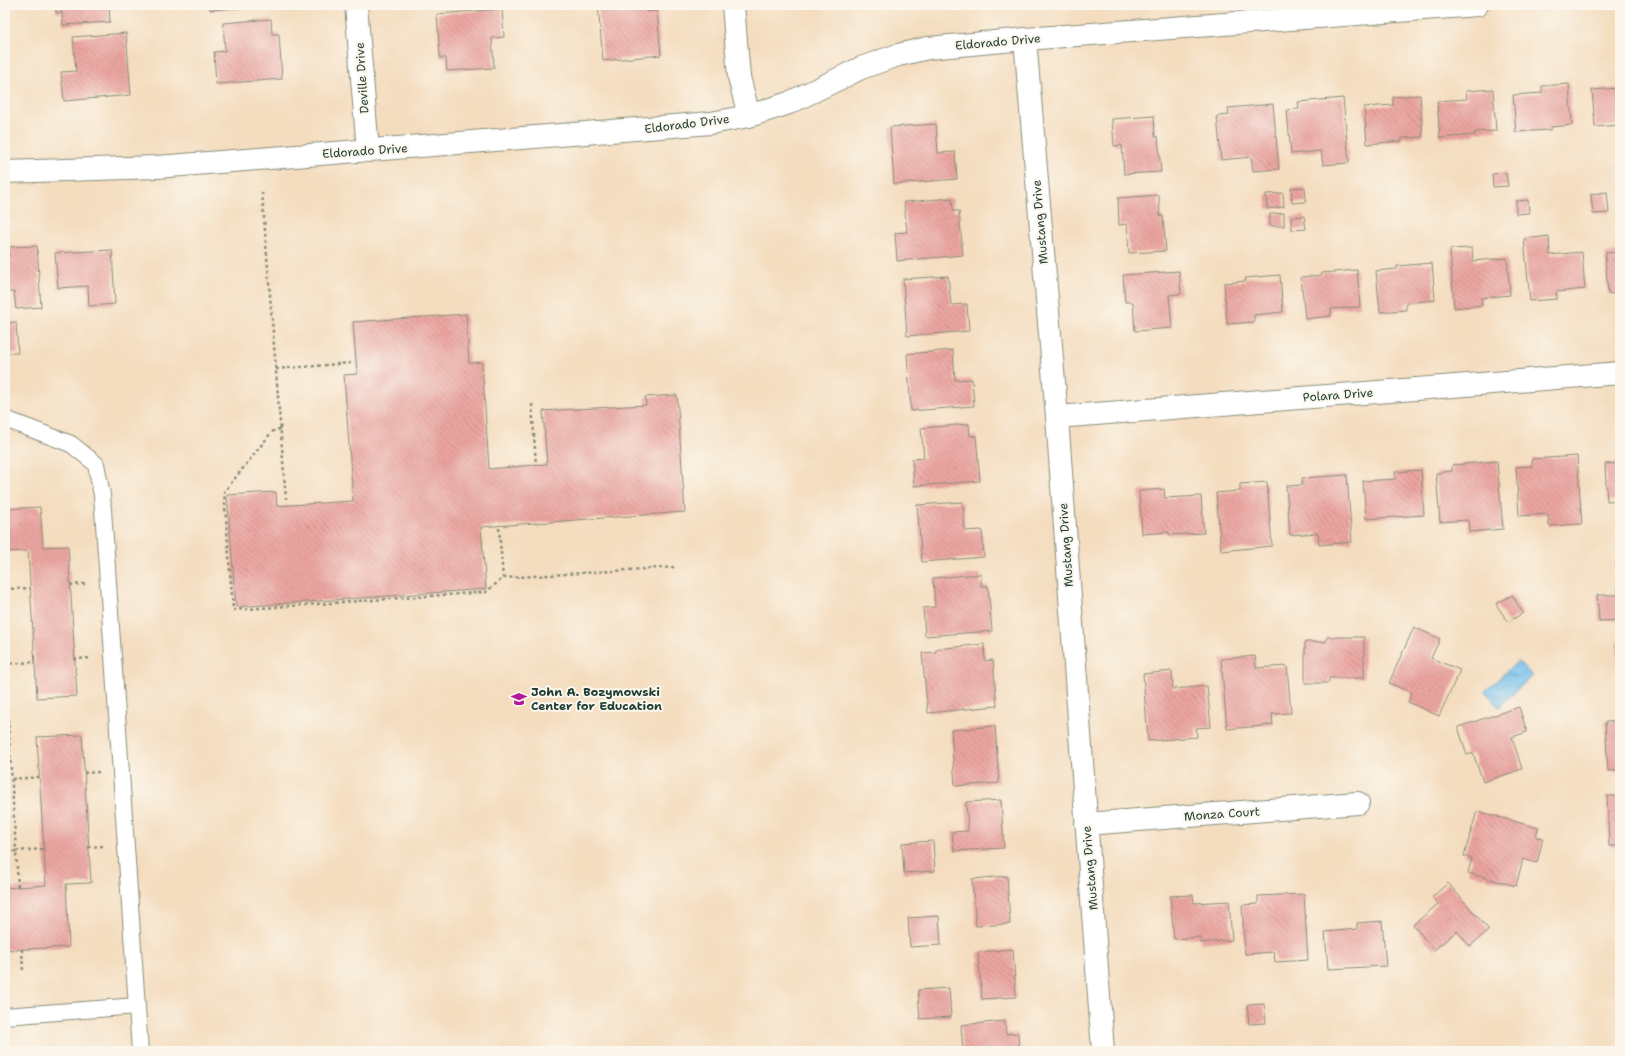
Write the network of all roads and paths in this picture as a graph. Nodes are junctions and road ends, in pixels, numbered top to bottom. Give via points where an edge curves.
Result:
1 (356, 5) edge
2 (733, 5) edge
3 (1477, 5) edge
4 (1025, 39) junction
5 (749, 116) junction
6 (368, 151) junction
7 (5, 172) edge
8 (262, 192) dead end
9 (352, 364) dead end
10 (276, 369) junction
11 (1620, 373) edge
12 (532, 404) dead end
13 (1057, 417) junction
14 (5, 419) edge
15 (280, 429) junction
16 (536, 465) dead end
17 (286, 499) dead end
18 (500, 528) dead end
19 (674, 567) dead end
20 (503, 578) junction
21 (88, 584) dead end
22 (70, 585) dead end
23 (30, 588) dead end
24 (5, 589) edge
25 (93, 658) dead end
26 (74, 660) dead end
27 (35, 662) dead end
28 (5, 664) edge
29 (5, 671) edge
30 (100, 772) dead end
31 (84, 773) dead end
32 (40, 777) dead end
33 (12, 779) junction
34 (1358, 803) dead end
35 (1086, 824) junction
36 (104, 846) dead end
37 (88, 847) dead end
38 (44, 849) dead end
39 (16, 851) junction
40 (5, 852) edge
41 (18, 887) dead end
42 (22, 949) dead end
43 (23, 973) dead end
44 (137, 1006) junction
45 (5, 1016) edge
46 (140, 1051) edge
47 (1104, 1051) edge

1 - 6 street, Deville Drive
2 - 5 street via 739,77
3 - 4 street, Eldorado Drive
4 - 5 street, Eldorado Drive via 928,48 898,55 861,68 789,103
4 - 13 street, Mustang Drive
5 - 6 street, Eldorado Drive via 691,125
6 - 7 street, Eldorado Drive via 157,166
8 - 10 path
9 - 10 path
10 - 15 path
11 - 13 street, Polara Drive
12 - 16 path
13 - 35 street, Mustang Drive
14 - 44 lane via 71,444 96,464 102,495
15 - 17 path
15 - 20 path via 271,433 224,492 233,610 486,592
18 - 20 path
19 - 20 path
21 - 22 path
23 - 24 path
25 - 26 path
27 - 28 path
29 - 33 path
30 - 31 path
32 - 33 path
33 - 39 path
34 - 35 street, Monza Court
35 - 47 street, Mustang Drive
36 - 37 path
38 - 39 path
39 - 40 path
39 - 41 path
42 - 43 path
44 - 45 lane
44 - 46 lane

